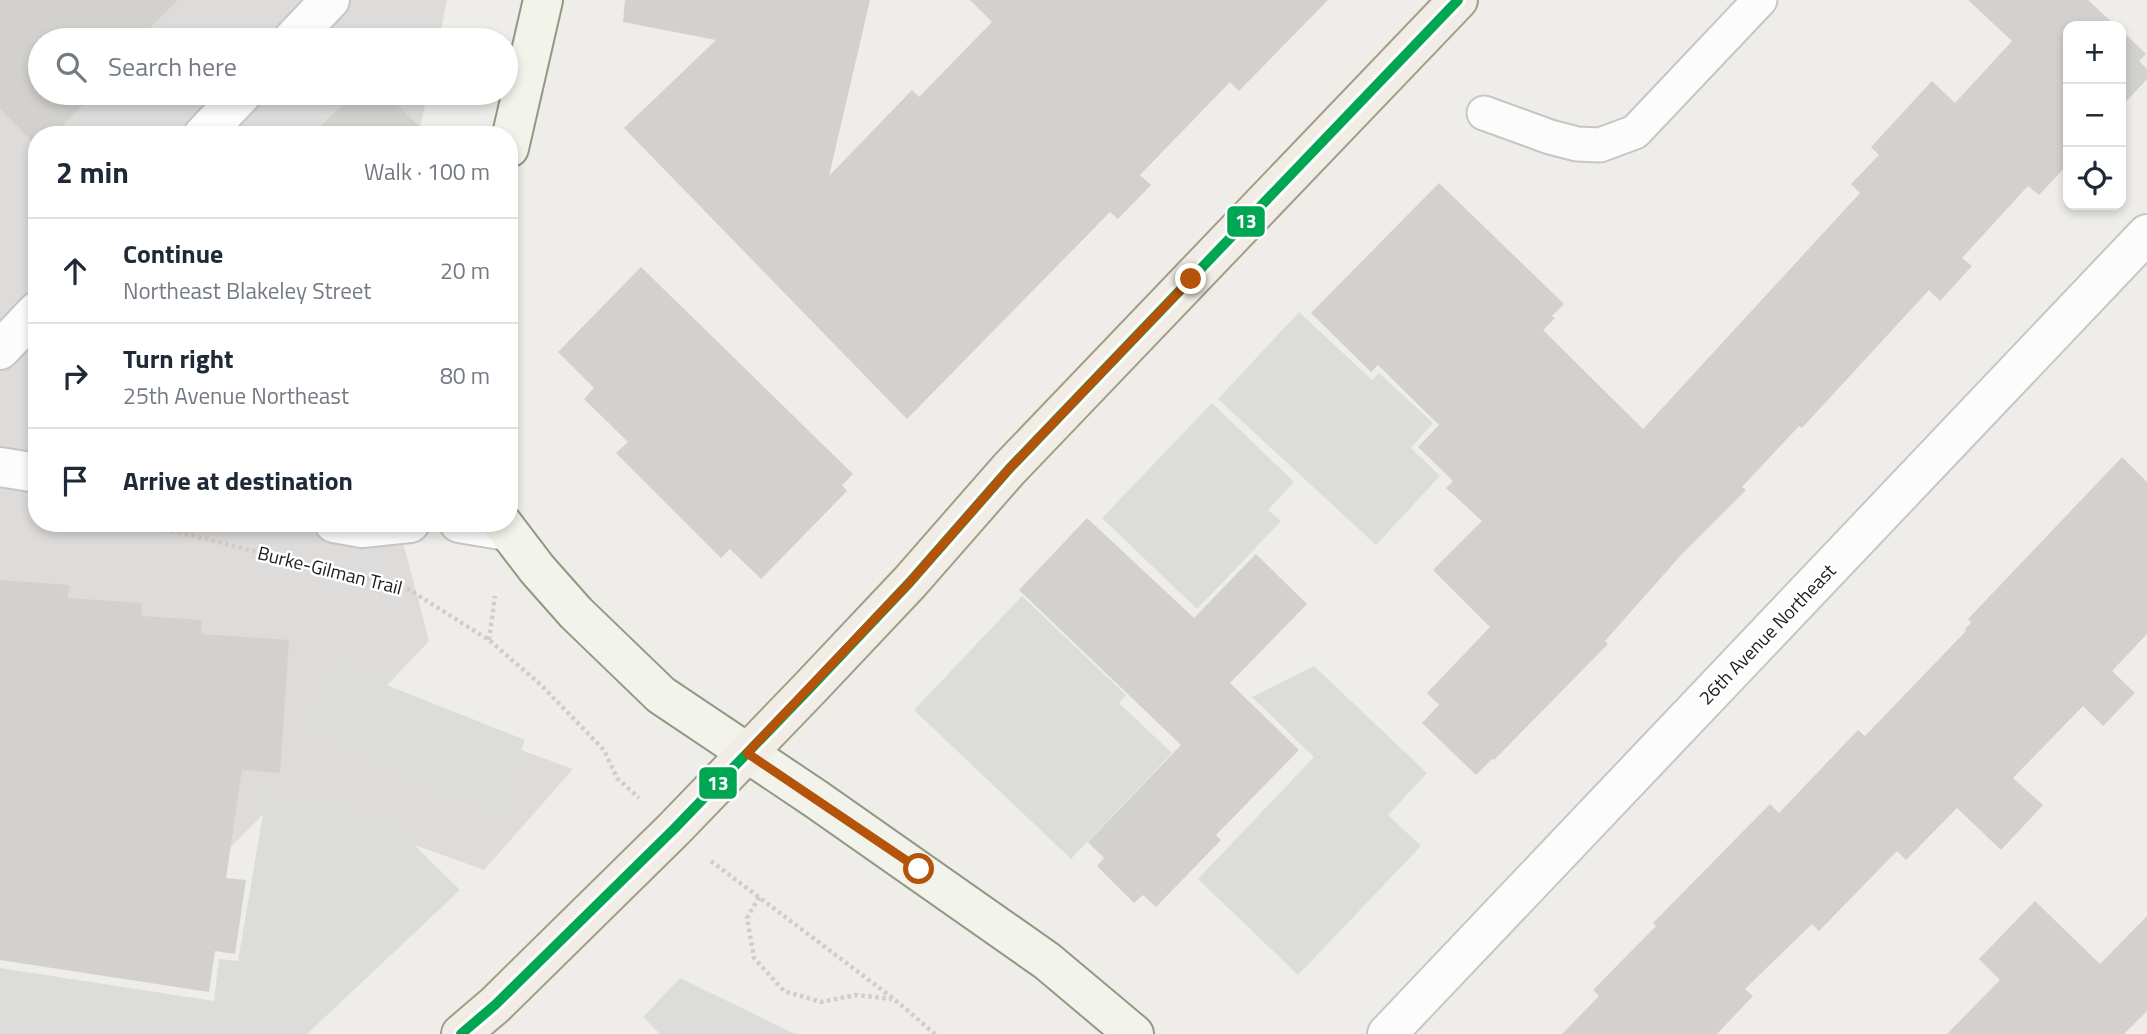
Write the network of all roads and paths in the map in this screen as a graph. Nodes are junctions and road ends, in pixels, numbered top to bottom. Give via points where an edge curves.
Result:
1 (330, 0) edge
2 (543, 0) edge
3 (1458, 0) edge
4 (1760, 0) edge
5 (303, 28) edge
6 (232, 105) edge
7 (1484, 113) dead end
8 (212, 126) edge
9 (514, 126) edge
10 (2147, 234) edge
11 (28, 321) edge
12 (0, 351) edge
13 (0, 467) edge
14 (28, 472) edge
15 (178, 532) edge
16 (509, 532) edge
17 (306, 564) dead end
18 (358, 577) dead end
19 (747, 753) junction
20 (617, 778) dead end
21 (719, 869) dead end
22 (760, 897) junction
23 (894, 999) junction
24 (461, 1034) edge
25 (935, 1034) edge
26 (1134, 1034) edge
27 (1387, 1034) edge

1 - 5 street
2 - 9 main road
3 - 19 main road via 1009,469 910,582
4 - 7 lane via 1635,131 1600,145 1577,144
6 - 8 street
10 - 27 street, 26th Avenue Northeast
11 - 12 street
13 - 14 street
15 - 17 path, Burke-Gilman Trail
16 - 19 main road via 576,613 661,695
18 - 20 path, Burke-Gilman Trail via 408,589 489,640 604,750
19 - 24 main road
19 - 26 main road via 1047,961
21 - 22 path
22 - 23 path
22 - 23 path via 747,918 754,958 783,992 821,1002 856,995
23 - 25 path

